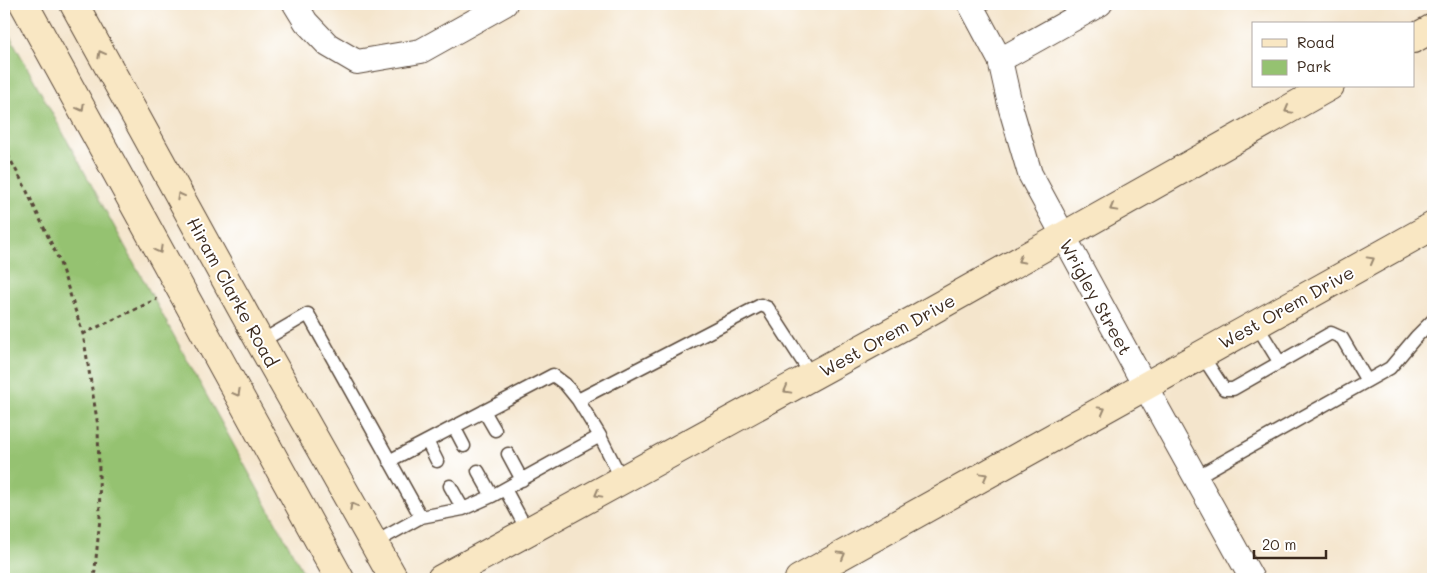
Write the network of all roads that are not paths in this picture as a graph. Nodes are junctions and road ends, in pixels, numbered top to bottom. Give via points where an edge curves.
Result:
1 (26, 4) edge
2 (74, 4) edge
3 (295, 4) edge
4 (505, 4) edge
5 (970, 4) edge
6 (1100, 4) edge
7 (1433, 28) edge
8 (1414, 39) edge
9 (1000, 60) junction
10 (1326, 88) edge
11 (1433, 226) edge
12 (1063, 236) junction
13 (235, 296) junction
14 (197, 318) junction
15 (1433, 320) edge
16 (1256, 324) junction
17 (260, 342) junction
18 (1201, 354) junction
19 (1280, 364) junction
20 (812, 376) junction
21 (1367, 381) junction
22 (1145, 386) junction
23 (578, 400) junction
24 (484, 411) junction
25 (454, 427) junction
26 (494, 430) dead end
27 (600, 436) junction
28 (427, 441) junction
29 (464, 446) dead end
30 (508, 454) dead end
31 (389, 461) junction
32 (437, 461) dead end
33 (478, 471) dead end
34 (1196, 478) junction
35 (522, 480) junction
36 (622, 480) junction
37 (450, 486) dead end
38 (505, 489) junction
39 (492, 496) junction
40 (463, 509) junction
41 (421, 517) junction
42 (528, 532) junction
43 (374, 543) junction
44 (813, 576) edge
45 (340, 579) edge
46 (394, 579) edge
47 (441, 579) edge
48 (1252, 579) edge

1 -> 14 main road
13 -> 2 main road, Hiram Clarke Road
3 - 4 street via 306,22 328,45 357,62 421,51
5 - 9 street, Wrigley Street
6 - 9 street
7 - 8 main road
9 - 12 street, Wrigley Street via 1010,109 1030,174
10 -> 12 main road, West Orem Drive
16 -> 11 main road, West Orem Drive
12 -> 20 main road, West Orem Drive
12 - 22 street, Wrigley Street
13 - 14 main road
13 - 17 main road, Hiram Clarke Road
14 -> 45 main road
15 - 21 lane via 1390,368
16 - 18 main road, West Orem Drive
16 - 19 lane
17 - 31 lane via 308,314
43 -> 17 main road, Hiram Clarke Road
18 - 19 lane via 1224,389 1233,389
18 - 22 main road, West Orem Drive
19 - 21 lane via 1331,334 1342,338
20 - 23 lane via 768,308 760,305
20 -> 36 main road, West Orem Drive
21 - 34 lane
22 - 34 street, Wrigley Street
44 -> 22 main road, West Orem Drive
23 - 24 lane via 553,375
23 - 27 lane
24 - 25 lane
24 - 26 lane
25 - 28 lane
25 - 29 lane
27 - 35 lane
27 - 36 lane
28 - 31 lane
28 - 32 lane
30 - 35 lane
31 - 41 lane
33 - 39 lane
34 - 48 street, Wrigley Street
35 - 38 lane
36 -> 42 main road, West Orem Drive
37 - 40 lane
38 - 39 lane
38 - 42 lane
39 - 40 lane
40 - 41 lane
41 - 43 lane
42 - 47 main road, West Orem Drive
43 - 46 main road, Hiram Clarke Road

